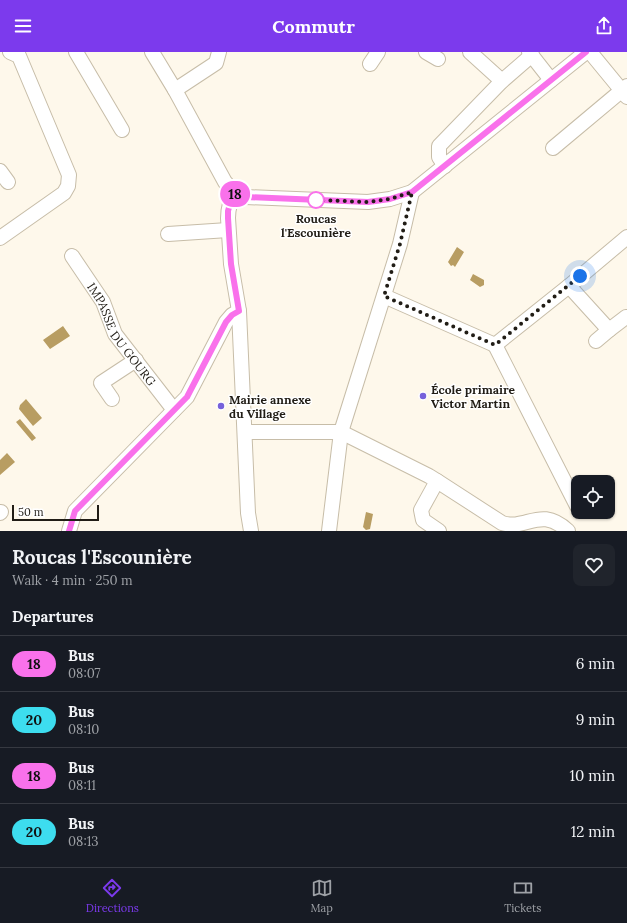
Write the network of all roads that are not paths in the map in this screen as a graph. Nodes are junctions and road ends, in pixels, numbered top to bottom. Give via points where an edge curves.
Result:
1 (76, 52) edge
2 (152, 52) edge
3 (219, 52) edge
4 (378, 52) edge
5 (470, 52) edge
6 (586, 52) edge
7 (590, 52) edge
8 (0, 53) edge
9 (16, 53) edge
10 (530, 54) edge
11 (370, 64) dead end
12 (551, 80) junction
13 (502, 81) junction
14 (175, 90) junction
15 (625, 91) edge
16 (122, 130) dead end
17 (553, 148) dead end
18 (445, 166) junction
19 (412, 192) junction
20 (235, 193) junction
21 (228, 230) junction
22 (168, 234) dead end
23 (627, 236) edge
24 (0, 238) edge
25 (72, 256) dead end
26 (569, 286) junction
27 (384, 296) junction
28 (239, 311) junction
29 (626, 317) dead end
30 (609, 330) junction
31 (596, 340) dead end
32 (495, 345) junction
33 (136, 360) junction
34 (112, 399) dead end
35 (174, 410) junction
36 (246, 432) junction
37 (341, 432) junction
38 (436, 481) junction
39 (571, 494) edge
40 (75, 511) junction
41 (58, 531) edge
42 (69, 531) edge
43 (251, 531) edge
44 (329, 531) edge
45 (439, 531) edge
46 (568, 531) edge

1 - 16 street
2 - 14 street
3 - 14 street via 216,64
4 - 11 street
5 - 13 street
6 - 12 street
7 - 15 street
8 - 9 street
9 - 24 street via 69,175 64,193
10 - 12 street
10 - 13 street
12 - 18 street
13 - 18 street via 439,146 439,156
14 - 20 street via 225,182
15 - 17 street
18 - 19 street
19 - 20 street via 368,202 246,197
19 - 27 street
20 - 21 street via 228,211
21 - 22 street
21 - 28 street
23 - 26 street
25 - 33 street, IMPASSE DU GOURG via 103,302 115,334
26 - 30 street
26 - 32 street
27 - 32 street
27 - 37 street
28 - 35 street via 226,322 187,397
28 - 36 street
29 - 30 street
30 - 31 street
32 - 39 street
33 - 34 street via 101,383
33 - 35 street, IMPASSE DU GOURG
35 - 40 street
36 - 37 street
36 - 43 street via 248,513
37 - 38 street
37 - 44 street
38 - 45 street via 421,510 423,520
38 - 46 street via 507,525 547,519 559,523
40 - 41 street
40 - 42 street

